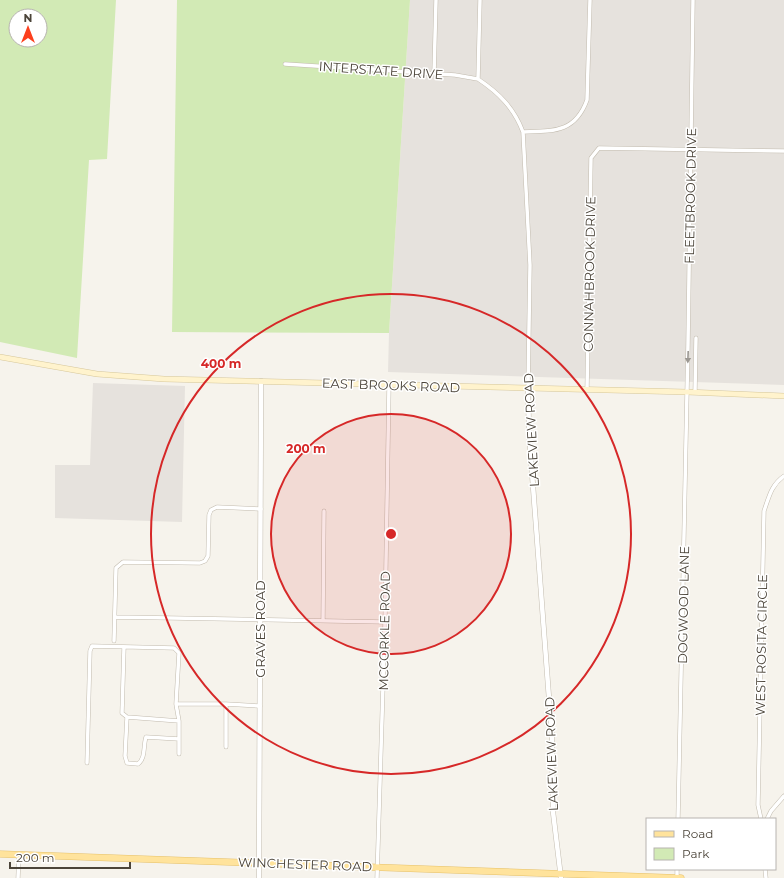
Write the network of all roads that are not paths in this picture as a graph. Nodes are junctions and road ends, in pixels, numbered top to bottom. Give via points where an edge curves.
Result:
1 (436, 0) edge
2 (480, 0) edge
3 (590, 0) edge
4 (693, 0) edge
5 (285, 64) dead end
6 (434, 74) junction
7 (478, 79) junction
8 (523, 132) junction
9 (691, 150) junction
10 (784, 151) edge
11 (696, 338) dead end
12 (0, 357) edge
13 (687, 377) junction
14 (696, 377) junction
15 (261, 381) junction
16 (389, 385) junction
17 (528, 388) junction
18 (587, 390) junction
19 (687, 392) junction
20 (695, 392) junction
21 (784, 396) edge
22 (784, 476) edge
23 (260, 509) junction
24 (324, 511) dead end
25 (115, 616) junction
26 (260, 619) junction
27 (323, 621) junction
28 (385, 622) junction
29 (114, 642) dead end
30 (124, 647) junction
31 (176, 704) junction
32 (226, 704) junction
33 (260, 706) junction
34 (126, 717) junction
35 (179, 721) junction
36 (179, 739) junction
37 (226, 747) dead end
38 (179, 754) dead end
39 (87, 763) dead end
40 (784, 796) edge
41 (678, 818) edge
42 (761, 818) edge
43 (768, 818) edge
44 (0, 854) edge
45 (18, 854) junction
46 (259, 863) junction
47 (377, 866) junction
48 (561, 876) edge
49 (18, 878) edge
50 (259, 878) edge
51 (377, 878) edge
52 (677, 878) edge
53 (681, 878) edge

1 - 6 street
2 - 7 street
3 - 8 street via 588,100 583,113 573,124 552,131
4 - 9 street, FLEETBROOK DRIVE
5 - 6 street, INTERSTATE DRIVE
6 - 7 street, INTERSTATE DRIVE
7 - 8 street, LAKEVIEW ROAD via 495,90 508,104 518,118
8 - 17 street, LAKEVIEW ROAD via 530,251
9 - 10 street
9 -> 13 street, FLEETBROOK DRIVE
9 - 18 street, CONNAHBROOK DRIVE via 599,148 591,158
11 - 14 street
12 - 15 main road, EAST BROOKS ROAD via 97,374
13 - 14 street
13 - 19 street, FLEETBROOK DRIVE
14 - 20 street
15 - 16 main road, EAST BROOKS ROAD
15 - 23 street, GRAVES ROAD
16 - 17 main road, EAST BROOKS ROAD
16 - 28 street, MCCORKLE ROAD
17 - 18 main road, EAST BROOKS ROAD
17 - 48 street, LAKEVIEW ROAD via 529,433 552,738 553,812
18 - 19 main road, EAST BROOKS ROAD
19 - 20 main road, EAST BROOKS ROAD
19 - 41 street, DOGWOOD LANE
20 - 21 main road, EAST BROOKS ROAD
22 - 42 street, WEST ROSITA CIRCLE via 777,481 771,491 764,511 758,805
23 - 25 street via 217,507 211,510 208,556 200,563 119,564 116,568
23 - 26 street, GRAVES ROAD
24 - 27 street
25 - 26 street
25 - 29 street
26 - 27 street
26 - 33 street, GRAVES ROAD
27 - 28 street
28 - 47 street, MCCORKLE ROAD
30 - 31 street via 174,648 179,653
30 - 34 street via 122,713
30 - 39 street via 92,646 90,651
31 - 32 street
31 - 35 street
32 - 33 street
32 - 37 street
33 - 46 street, GRAVES ROAD
34 - 35 street
34 - 36 street via 127,763 140,763 146,737
35 - 36 street
36 - 38 street
40 - 43 street
44 - 45 main road, WINCHESTER ROAD
45 - 46 main road, WINCHESTER ROAD
45 - 49 street
46 - 47 main road, WINCHESTER ROAD
46 - 50 street, GRAVES ROAD
47 - 48 main road, WINCHESTER ROAD
47 - 51 street, MCCORKLE ROAD
48 - 52 main road, WINCHESTER ROAD
52 - 53 main road, WINCHESTER ROAD

